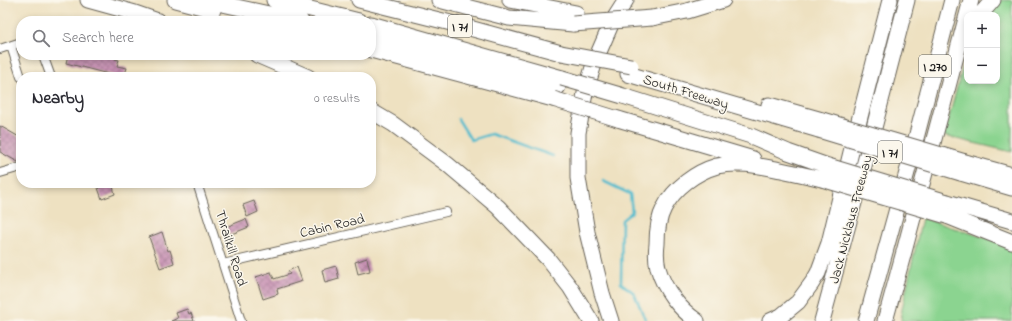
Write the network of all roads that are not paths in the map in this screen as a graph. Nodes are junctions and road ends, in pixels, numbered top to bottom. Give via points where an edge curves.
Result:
1 (88, 0) edge
2 (175, 0) edge
3 (204, 0) edge
4 (274, 0) edge
5 (359, 0) edge
6 (439, 0) edge
7 (510, 0) edge
8 (626, 0) edge
9 (723, 0) edge
10 (890, 0) edge
11 (907, 0) edge
12 (952, 0) edge
13 (971, 0) edge
14 (993, 0) edge
15 (983, 12) edge
16 (144, 16) edge
17 (238, 16) edge
18 (278, 16) edge
19 (339, 16) edge
20 (575, 18) junction
21 (376, 26) edge
22 (376, 40) edge
23 (964, 40) edge
24 (16, 44) edge
25 (11, 46) junction
26 (0, 49) edge
27 (376, 51) edge
28 (45, 60) edge
29 (269, 60) edge
30 (952, 68) junction
31 (19, 72) edge
32 (49, 72) edge
33 (296, 72) edge
34 (559, 88) junction
35 (621, 107) junction
36 (376, 115) edge
37 (963, 167) junction
38 (16, 168) edge
39 (0, 173) edge
40 (825, 173) junction
41 (1012, 176) edge
42 (200, 188) edge
43 (1012, 188) edge
44 (947, 209) junction
45 (446, 212) dead end
46 (1012, 222) edge
47 (1012, 236) edge
48 (1012, 242) edge
49 (906, 248) junction
50 (223, 264) junction
51 (241, 321) edge
52 (591, 321) edge
53 (611, 321) edge
54 (698, 321) edge
55 (770, 321) edge
56 (822, 321) edge
57 (866, 321) edge
58 (885, 321) edge
59 (896, 321) edge

1 - 16 highway
2 - 17 highway
3 - 18 highway
4 - 19 highway
5 - 37 highway, South Freeway / I 71, bridge via 630,70
6 - 20 highway via 509,18
7 - 20 highway
8 - 53 highway via 612,22 595,61 585,93 578,133 578,178 587,232
9 - 20 highway, bridge via 652,18
10 - 55 highway via 829,243 812,283 798,302 781,316
11 - 56 highway, Jack Nicklaus Freeway
12 - 57 highway, I 270
13 - 30 highway
14 - 15 highway
21 - 34 highway, South Freeway / I 71
22 - 34 highway
23 - 30 highway
24 - 25 street
25 - 26 street
25 - 31 street
27 - 34 highway
28 - 32 street
29 - 33 highway
30 - 49 highway
34 - 35 highway, South Freeway / I 71, bridge
34 - 35 highway, bridge
35 - 40 highway
35 - 40 highway, South Freeway / I 71 via 751,136 788,152
36 - 52 highway via 441,160 498,207 548,258
37 - 41 highway
37 - 43 highway, South Freeway / I 71
38 - 39 street
40 - 44 highway, South Freeway / I 71, bridge
40 - 54 highway via 740,163 717,166 686,181 669,199 663,209 657,232 658,267 675,300 689,316
42 - 50 street, Thrailkill Road
44 - 46 highway, South Freeway / I 71
44 - 47 highway
44 - 48 highway
45 - 50 street, Cabin Road
49 - 58 highway
49 - 59 highway via 896,304
50 - 51 street, Thrailkill Road

